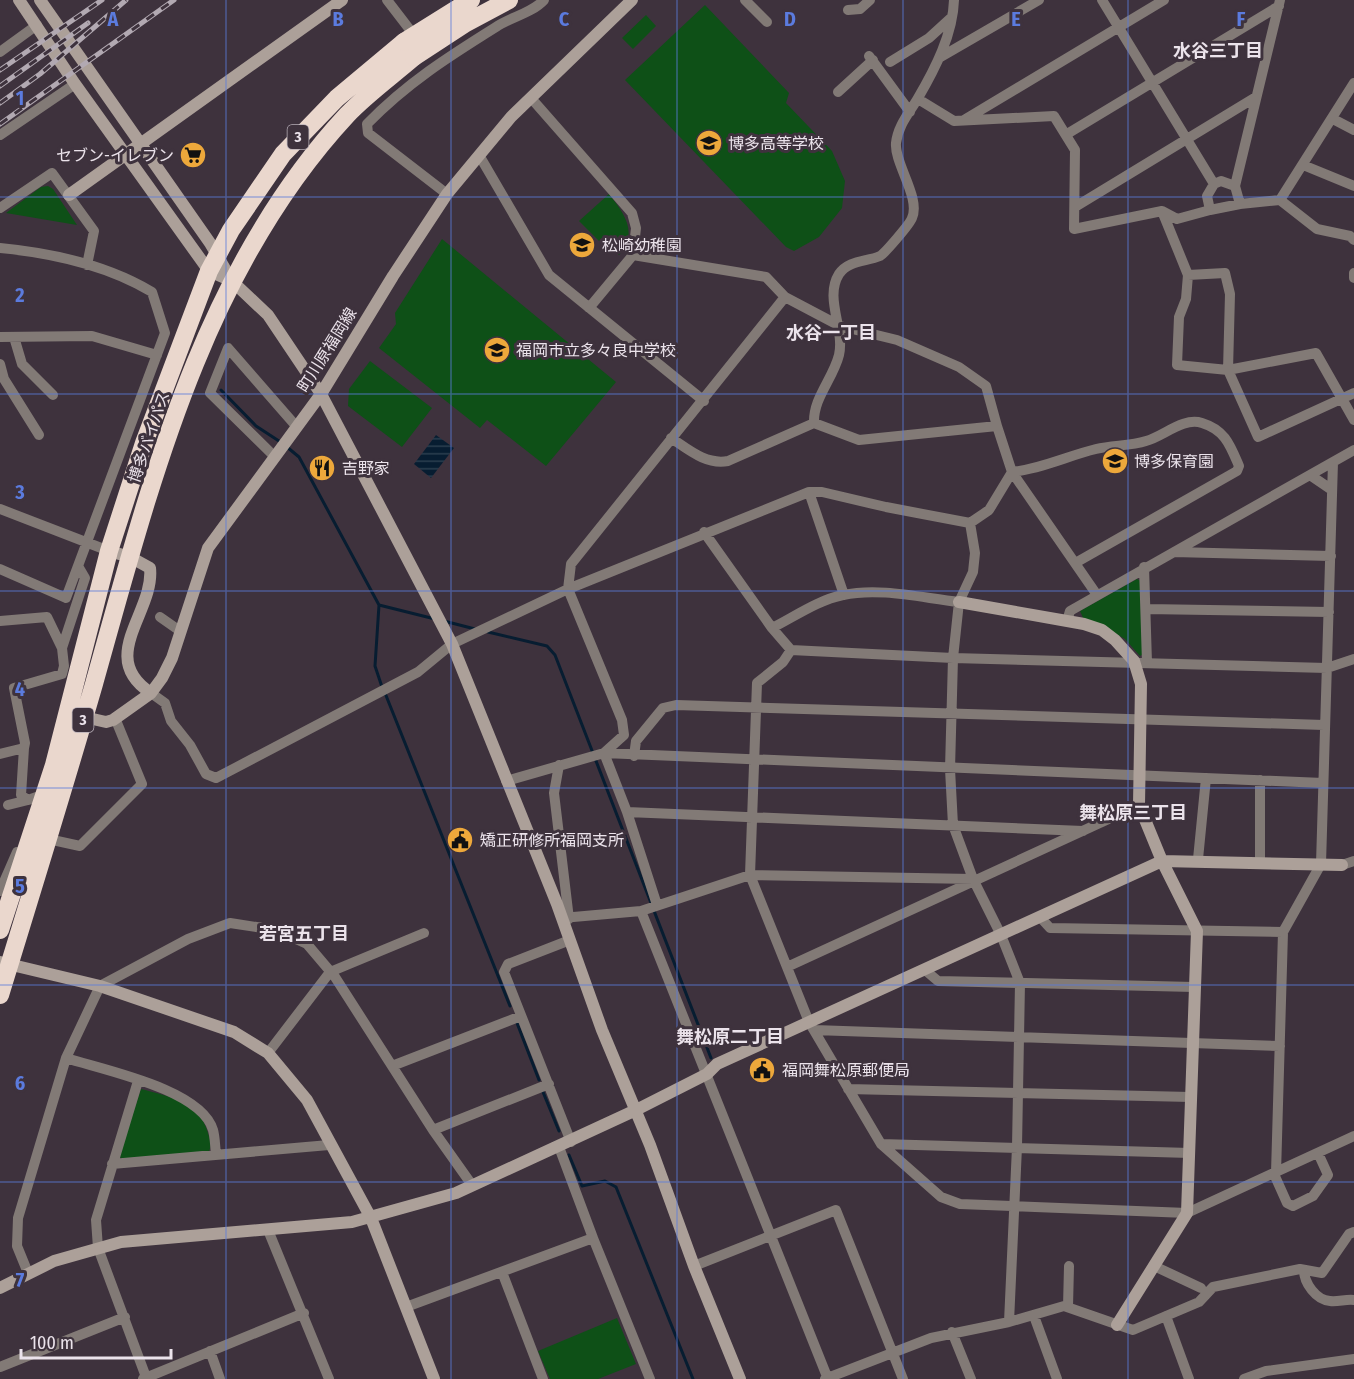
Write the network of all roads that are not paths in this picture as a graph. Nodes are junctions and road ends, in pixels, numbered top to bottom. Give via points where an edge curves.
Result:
1 (19, 0) edge
2 (40, 0) edge
3 (342, 0) edge
4 (387, 0) edge
5 (471, 0) edge
6 (509, 0) edge
7 (544, 0) edge
8 (632, 0) edge
9 (745, 0) edge
10 (870, 0) edge
11 (954, 0) edge
12 (1039, 0) edge
13 (1101, 0) edge
14 (1164, 0) edge
15 (1279, 3) edge
16 (848, 10) dead end
17 (952, 17) junction
18 (767, 22) dead end
19 (37, 26) junction
20 (1117, 26) junction
21 (409, 50) junction
22 (0, 52) edge
23 (939, 58) junction
24 (890, 62) dead end
25 (436, 63) junction
26 (1354, 83) edge
27 (75, 84) junction
28 (1152, 85) junction
29 (838, 92) dead end
30 (1256, 97) junction
31 (531, 98) junction
32 (918, 99) junction
33 (910, 111) junction
34 (1333, 119) junction
35 (963, 120) junction
36 (1354, 130) edge
37 (1067, 134) junction
38 (0, 135) edge
39 (1187, 138) junction
40 (140, 143) junction
41 (125, 154) junction
42 (479, 155) junction
43 (1303, 165) junction
44 (1214, 184) junction
45 (1235, 186) junction
46 (1354, 186) edge
47 (447, 194) junction
48 (69, 195) junction
49 (1280, 200) junction
50 (1240, 204) junction
51 (1075, 207) junction
52 (0, 208) edge
53 (1210, 210) junction
54 (1162, 212) junction
55 (1354, 240) edge
56 (0, 248) edge
57 (218, 254) junction
58 (633, 255) junction
59 (87, 265) junction
60 (209, 271) junction
61 (1354, 273) edge
62 (1188, 275) junction
63 (1354, 278) edge
64 (232, 282) junction
65 (785, 297) junction
66 (589, 308) junction
67 (840, 326) junction
68 (0, 337) edge
69 (14, 337) junction
70 (157, 355) junction
71 (0, 364) edge
72 (1228, 370) junction
73 (1354, 393) edge
74 (321, 394) junction
75 (52, 396) dead end
76 (1342, 398) junction
77 (704, 401) junction
78 (1354, 420) edge
79 (814, 423) junction
80 (296, 426) junction
81 (997, 426) junction
82 (39, 435) dead end
83 (670, 438) junction
84 (1354, 450) edge
85 (274, 456) junction
86 (1333, 462) junction
87 (1012, 472) junction
88 (1310, 475) junction
89 (1332, 490) junction
90 (809, 492) junction
91 (0, 509) edge
92 (970, 523) junction
93 (704, 532) junction
94 (86, 543) junction
95 (109, 551) junction
96 (1174, 552) junction
97 (1331, 556) junction
98 (130, 557) junction
99 (1077, 562) junction
100 (78, 566) junction
101 (1144, 567) junction
102 (0, 569) edge
103 (568, 589) junction
104 (844, 595) junction
105 (1097, 595) junction
106 (959, 602) junction
107 (1146, 609) junction
108 (1329, 612) junction
109 (160, 617) dead end
110 (0, 621) edge
111 (1067, 621) junction
112 (772, 628) junction
113 (180, 631) junction
114 (452, 644) junction
115 (62, 648) junction
116 (791, 650) junction
117 (954, 658) junction
118 (1354, 659) edge
119 (1134, 661) junction
120 (1147, 663) junction
121 (1327, 668) junction
122 (151, 693) junction
123 (756, 708) junction
124 (952, 714) junction
125 (84, 717) junction
126 (115, 718) junction
127 (1141, 718) junction
128 (1324, 725) junction
129 (24, 748) junction
130 (604, 753) junction
131 (0, 754) edge
132 (634, 756) junction
133 (755, 761) junction
134 (559, 765) junction
135 (950, 769) junction
136 (1140, 776) junction
137 (1206, 778) junction
138 (1260, 780) junction
139 (506, 781) junction
140 (1323, 783) junction
141 (36, 797) junction
142 (8, 805) dead end
143 (1138, 805) junction
144 (627, 812) junction
145 (753, 817) junction
146 (952, 825) junction
147 (1083, 831) junction
148 (48, 839) junction
149 (21, 843) dead end
150 (1198, 860) junction
151 (1162, 861) junction
152 (1354, 861) edge
153 (1260, 862) junction
154 (1321, 864) junction
155 (1342, 865) junction
156 (1354, 869) edge
157 (750, 875) junction
158 (973, 879) junction
159 (0, 891) edge
160 (657, 906) junction
161 (641, 911) junction
162 (1040, 917) junction
163 (566, 919) junction
164 (0, 930) edge
165 (1197, 931) junction
166 (1283, 932) junction
167 (423, 933) dead end
168 (1001, 934) junction
169 (570, 940) junction
170 (5, 963) edge
171 (787, 967) junction
172 (925, 970) junction
173 (330, 972) junction
174 (1020, 983) junction
175 (100, 986) junction
176 (1194, 987) junction
177 (0, 995) edge
178 (521, 1017) junction
179 (811, 1026) junction
180 (1017, 1035) junction
181 (1194, 1042) junction
182 (1280, 1046) junction
183 (267, 1053) junction
184 (66, 1058) junction
185 (392, 1066) junction
186 (707, 1074) junction
187 (138, 1081) junction
188 (549, 1084) junction
189 (848, 1089) junction
190 (1017, 1092) junction
191 (1191, 1097) junction
192 (636, 1110) junction
193 (433, 1130) junction
194 (1354, 1136) edge
195 (565, 1144) junction
196 (881, 1144) junction
197 (329, 1145) junction
198 (1017, 1147) junction
199 (1191, 1153) junction
200 (1318, 1153) junction
201 (216, 1154) junction
202 (112, 1164) junction
203 (1275, 1173) junction
204 (472, 1185) junction
205 (1013, 1205) junction
206 (1187, 1212) junction
207 (370, 1218) junction
208 (268, 1230) junction
209 (1354, 1232) edge
210 (772, 1235) junction
211 (593, 1238) junction
212 (98, 1248) junction
213 (694, 1266) junction
214 (1069, 1266) dead end
215 (1154, 1266) junction
216 (1304, 1270) junction
217 (502, 1272) junction
218 (28, 1273) junction
219 (0, 1288) edge
220 (1201, 1288) dead end
221 (1354, 1300) edge
222 (406, 1307) junction
223 (1068, 1307) junction
224 (304, 1313) junction
225 (1034, 1316) junction
226 (1166, 1316) junction
227 (125, 1317) junction
228 (1009, 1322) junction
229 (1117, 1324) junction
230 (952, 1332) junction
231 (210, 1351) junction
232 (893, 1353) junction
233 (1354, 1359) edge
234 (0, 1367) edge
235 (1266, 1375) edge
236 (145, 1378) edge
237 (220, 1379) edge
238 (329, 1379) edge
239 (435, 1379) edge
240 (543, 1379) edge
241 (650, 1379) edge
242 (740, 1379) edge
243 (827, 1379) edge
244 (903, 1379) edge
245 (971, 1379) edge
246 (1057, 1379) edge
247 (1189, 1379) edge
248 (1244, 1379) edge

1 - 19 street
2 - 40 street
3 - 40 street
4 - 25 street
5 - 21 highway, 博多バイパス / 3, bridge
6 - 21 highway, 博多バイパス / 3, bridge
7 - 25 street
8 - 31 street, 町川原福岡線
9 - 18 street
10 - 16 street via 860,9
11 - 17 street
12 - 23 street
13 - 20 street
14 - 20 street
15 - 28 street
15 - 30 street
17 - 23 street
17 - 24 street via 929,38
19 - 22 street
19 - 27 street
20 - 28 street
20 - 35 street
21 - 57 highway, 博多バイパス / 3 via 337,98 282,154
21 - 64 highway, 博多バイパス / 3 via 348,114 302,171
23 - 32 street
25 - 47 street via 396,94 367,124 368,133
26 - 34 street
27 - 38 street
27 - 41 street
28 - 37 street
28 - 39 street
29 - 33 street via 871,58
30 - 39 street
30 - 45 street
31 - 42 street, 町川原福岡線
31 - 58 street via 632,213 636,228
32 - 33 street
32 - 35 street via 954,121
33 - 67 street via 901,124 896,144 914,206 913,217 882,255 849,265 840,274 834,301
34 - 36 street
34 - 43 street
35 - 37 street via 1054,116
37 - 51 street via 1075,150
39 - 44 street
39 - 51 street
40 - 41 street
40 - 57 street
41 - 48 street
41 - 60 street
42 - 47 street, 町川原福岡線
42 - 66 street via 549,275
43 - 46 street
43 - 49 street
44 - 45 street via 1221,181
44 - 53 street via 1207,195
45 - 50 street
47 - 74 street, 町川原福岡線
48 - 52 street via 52,174
48 - 59 street via 94,231
49 - 50 street
49 - 55 street via 1317,229
50 - 53 street
51 - 54 street via 1074,229
53 - 54 street via 1177,219
54 - 62 street
56 - 59 street
57 - 60 highway, 博多バイパス / 3
57 - 64 street
58 - 65 street via 766,277
58 - 66 street
59 - 70 street via 129,278 152,292 165,333
60 - 64 street
60 - 95 highway, 博多バイパス / 3 via 144,444
61 - 63 street
62 - 72 street via 1225,273 1230,294
62 - 72 street via 1186,299 1179,316 1177,365
64 - 74 street via 268,315
64 - 98 highway, 博多バイパス / 3 via 162,450
65 - 67 street
65 - 77 street
66 - 77 street
67 - 79 street via 839,355 814,412
67 - 81 street via 897,340 959,367 986,386
68 - 69 street
69 - 70 street via 92,336
69 - 75 street via 22,364
70 - 94 street
71 - 82 street via 4,379
72 - 76 street via 1316,353
72 - 76 street via 1258,437
73 - 76 street
74 - 80 street, 町川原福岡線
74 - 114 street
76 - 78 street
77 - 83 street
79 - 81 street via 859,440
79 - 83 street via 716,463
80 - 85 street, 町川原福岡線
80 - 85 street via 228,348 210,393
81 - 87 street
83 - 103 street via 571,564
84 - 86 street
85 - 113 street, 町川原福岡線 via 208,548
86 - 88 street
86 - 89 street
87 - 92 street via 989,510
87 - 99 street
87 - 99 street via 1095,449 1148,441 1189,422 1200,422 1227,437 1239,466 1237,471
88 - 89 street
88 - 96 street
89 - 97 street
90 - 92 street
90 - 93 street
90 - 104 street
91 - 94 street
92 - 106 street via 975,554 973,572
93 - 103 street
93 - 112 street
94 - 95 street
94 - 100 street
95 - 98 street
95 - 141 highway, 博多バイパス / 3
96 - 97 street
96 - 101 street
97 - 108 street
98 - 122 street via 150,568 151,583 127,650 130,672
98 - 125 highway, 博多バイパス / 3
99 - 105 street
100 - 102 street via 66,598
100 - 115 street via 85,578
101 - 105 street
101 - 107 street
103 - 114 street
103 - 130 street via 622,720 624,735
104 - 106 street via 880,593
104 - 112 street
105 - 111 street via 1070,610
106 - 111 street
106 - 117 street
107 - 108 street
107 - 120 street
108 - 121 street
109 - 113 street
110 - 115 street via 47,617
111 - 119 street via 1102,630
112 - 116 street
113 - 122 street, 町川原福岡線 via 172,658
114 - 122 street via 418,672 216,778 206,774 171,721 165,703
114 - 139 street
115 - 129 street via 62,674 15,688
116 - 117 street
116 - 123 street via 783,662 758,680
117 - 119 street
117 - 124 street
118 - 121 street
119 - 120 street
119 - 127 street via 1141,684
120 - 121 street
121 - 128 street
122 - 126 street, 町川原福岡線
123 - 124 street
123 - 132 street via 663,708 636,741
123 - 133 street
124 - 127 street
124 - 135 street
125 - 126 street via 106,722
125 - 148 highway, 博多バイパス / 3
126 - 148 street via 142,784 80,846
127 - 128 street
127 - 136 street
128 - 140 street
129 - 131 street
129 - 141 street via 21,795
130 - 132 street
130 - 134 street
130 - 144 street
132 - 133 street
133 - 135 street
133 - 145 street
134 - 139 street
134 - 163 street via 554,793
135 - 136 street
135 - 146 street
136 - 137 street
136 - 143 street
137 - 138 street
137 - 150 street
138 - 140 street
138 - 153 street
139 - 163 street
140 - 154 street
141 - 142 street
141 - 164 highway, 博多バイパス / 3
143 - 147 street
143 - 151 street
144 - 145 street
144 - 160 street
145 - 146 street
145 - 157 street
146 - 147 street
146 - 158 street
147 - 158 street
148 - 170 highway, 博多バイパス / 3
149 - 159 street
150 - 151 street
150 - 153 street
151 - 162 street
151 - 165 street
152 - 155 street
153 - 154 street
154 - 155 street
154 - 166 street
155 - 156 street
157 - 158 street
157 - 160 street
157 - 171 street
158 - 168 street
158 - 171 street
160 - 161 street
161 - 163 street
161 - 186 street
162 - 165 street via 1050,928
162 - 168 street
163 - 169 street
165 - 166 street
165 - 176 street
166 - 182 street
167 - 173 street
168 - 172 street
168 - 174 street
169 - 178 street via 508,964 504,972
169 - 192 street
170 - 175 street
170 - 177 highway, 博多バイパス / 3
171 - 179 street
172 - 174 street via 938,981
172 - 179 street
173 - 175 street via 307,944 276,930 230,922 188,939
173 - 183 street
173 - 185 street
174 - 176 street
174 - 180 street
175 - 183 street via 234,1032
175 - 184 street
176 - 181 street
178 - 185 street
178 - 188 street
179 - 180 street
179 - 186 street via 717,1064
179 - 189 street
180 - 181 street
180 - 190 street
181 - 182 street
181 - 191 street
182 - 203 street
183 - 197 street via 306,1100
184 - 187 street
184 - 218 street via 18,1218 17,1246
185 - 193 street
186 - 192 street
186 - 210 street
187 - 201 street via 182,1097 203,1113 213,1129
187 - 202 street
188 - 193 street
188 - 195 street
189 - 190 street
189 - 196 street
190 - 191 street
190 - 198 street
191 - 199 street
192 - 195 street
192 - 213 street
193 - 204 street
194 - 200 street
195 - 204 street
195 - 211 street
196 - 198 street
196 - 205 street via 941,1197 960,1204
197 - 201 street
197 - 207 street
198 - 199 street
198 - 205 street
199 - 206 street
200 - 203 street
200 - 203 street via 1328,1175 1313,1196 1293,1206 1287,1203
201 - 202 street
202 - 212 street via 96,1220
203 - 206 street
204 - 207 street
205 - 206 street
205 - 228 street
206 - 215 street
207 - 208 street
207 - 222 street
208 - 212 street via 165,1237
208 - 224 street
209 - 216 street via 1322,1273
210 - 213 street
210 - 232 street via 836,1210
210 - 243 street
211 - 217 street
211 - 241 street
212 - 218 street
212 - 227 street
213 - 242 street
214 - 223 street
215 - 220 street
215 - 229 street
216 - 221 street via 1319,1297 1328,1301
216 - 226 street via 1213,1287 1199,1302
217 - 222 street
217 - 240 street
218 - 219 street
222 - 239 street
223 - 225 street
223 - 229 street
224 - 231 street
224 - 238 street
225 - 228 street
225 - 246 street
226 - 229 street via 1133,1330
226 - 247 street
227 - 234 street
227 - 236 street
228 - 230 street
230 - 232 street
230 - 245 street
231 - 236 street
231 - 237 street
232 - 243 street
232 - 244 street
233 - 235 street
235 - 248 street

